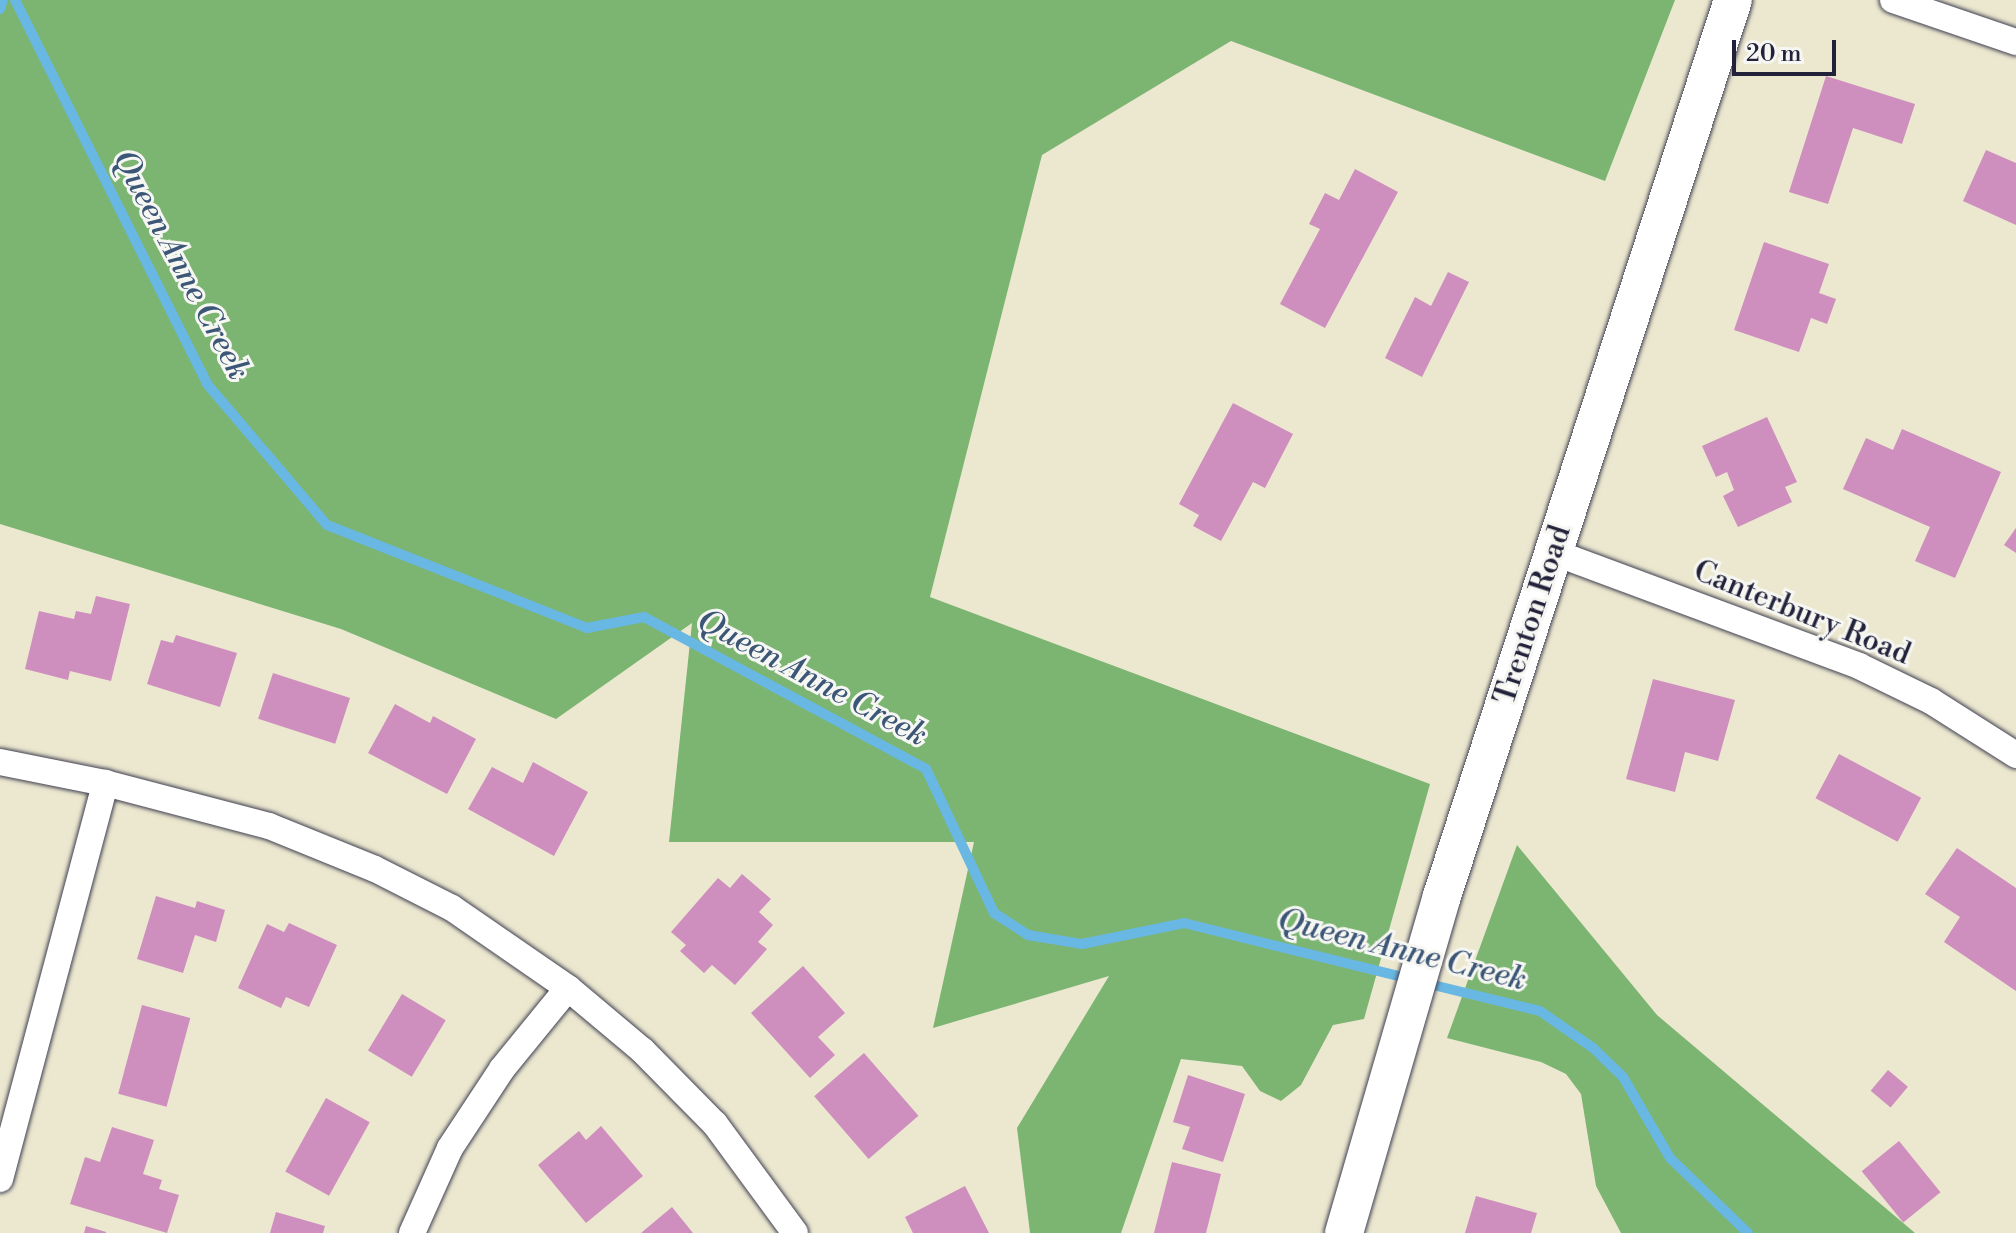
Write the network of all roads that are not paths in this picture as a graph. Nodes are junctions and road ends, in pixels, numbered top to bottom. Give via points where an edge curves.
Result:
1 (1733, 0) edge
2 (1893, 0) edge
3 (2016, 42) edge
4 (1553, 552) junction
5 (2016, 755) edge
6 (0, 762) edge
7 (105, 783) junction
8 (568, 988) junction
9 (0, 1179) edge
10 (412, 1233) edge
11 (795, 1233) edge
12 (1344, 1233) edge

1 - 4 main road, Trenton Road
2 - 3 street
4 - 5 street, Canterbury Road via 1859,666 1931,701
4 - 12 main road, Trenton Road
6 - 7 street
7 - 8 street via 244,818 375,869 452,908
7 - 9 street
8 - 10 street via 502,1069 450,1148
8 - 11 street via 642,1050 715,1124

